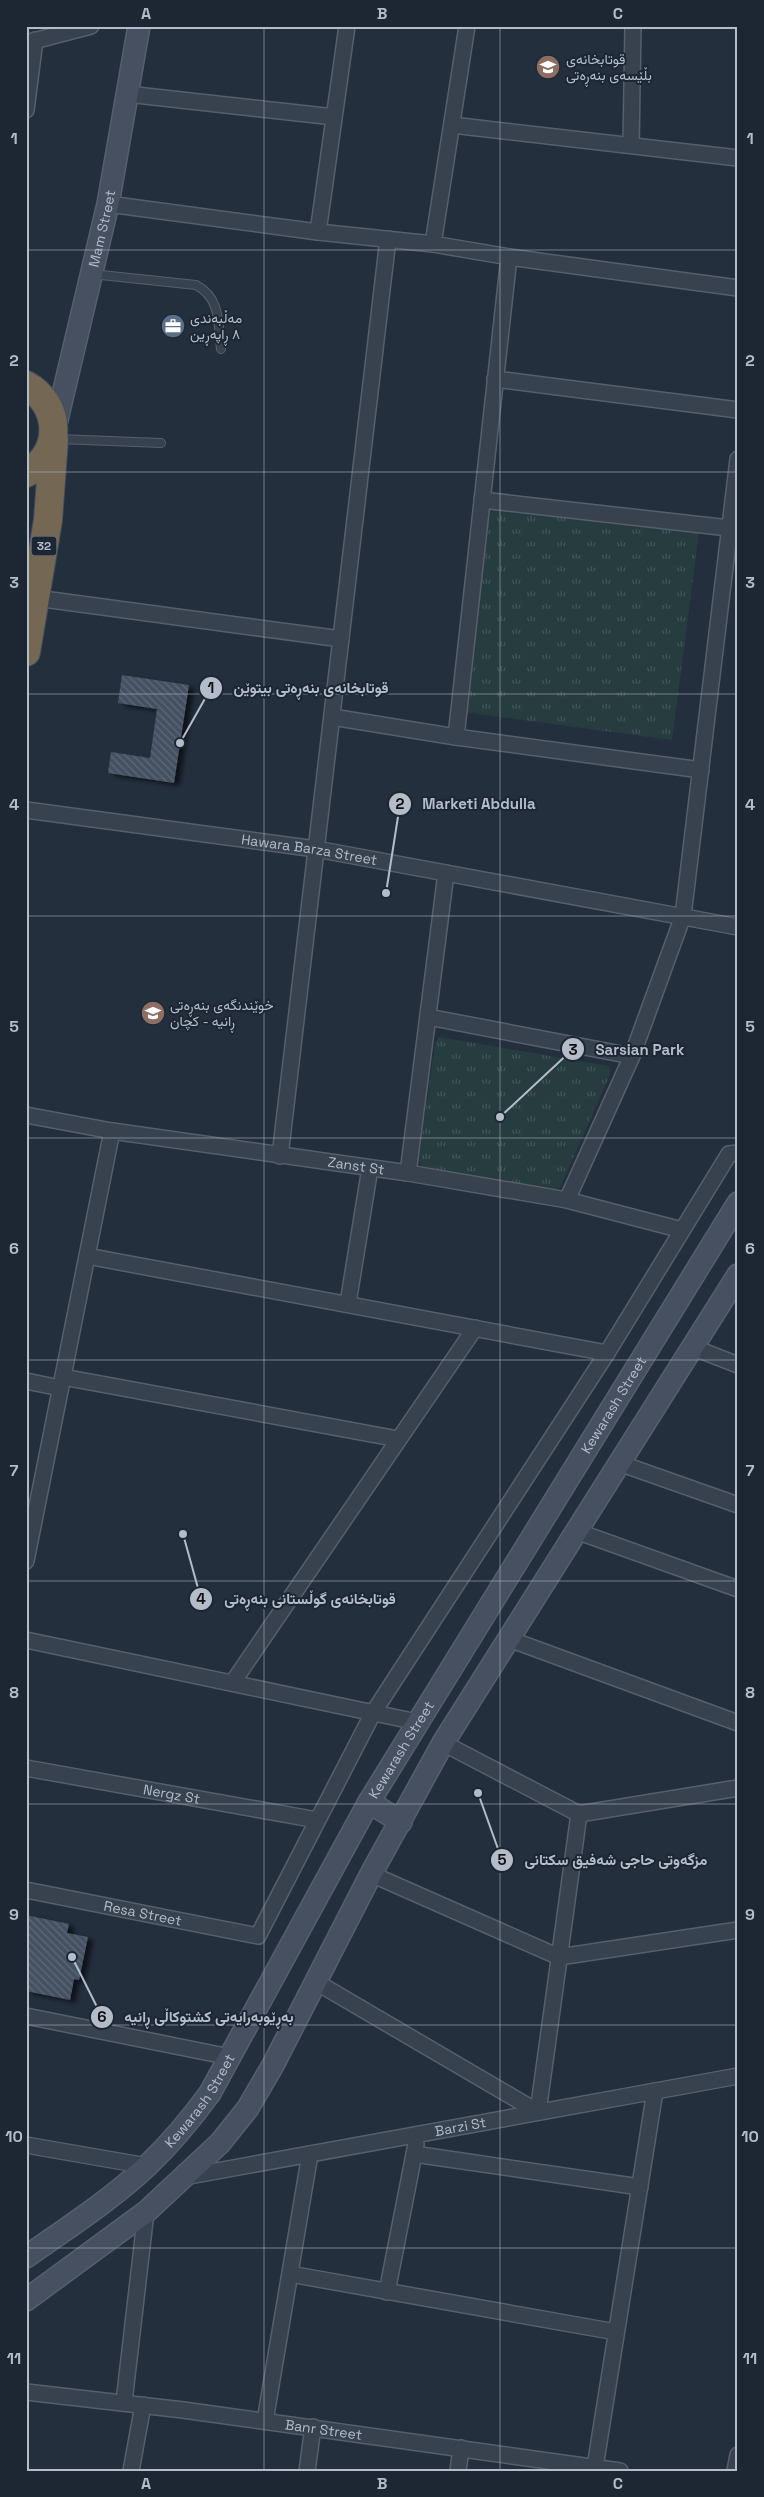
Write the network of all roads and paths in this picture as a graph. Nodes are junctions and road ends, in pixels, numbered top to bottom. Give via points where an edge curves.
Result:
1 (91, 26) edge
2 (139, 26) edge
3 (347, 26) edge
4 (467, 26) edge
5 (633, 26) edge
6 (31, 41) edge
7 (127, 94) junction
8 (26, 110) edge
9 (334, 117) junction
10 (452, 124) junction
11 (630, 145) junction
12 (738, 158) edge
13 (108, 204) junction
14 (318, 232) junction
15 (388, 239) junction
16 (433, 244) junction
17 (509, 257) junction
18 (92, 274) junction
19 (738, 288) edge
20 (221, 349) dead end
21 (495, 379) junction
22 (26, 385) edge
23 (738, 410) edge
24 (54, 434) junction
25 (161, 442) dead end
26 (738, 459) edge
27 (26, 473) edge
28 (482, 500) junction
29 (728, 528) junction
30 (36, 598) junction
31 (341, 639) junction
32 (26, 652) edge
33 (332, 717) junction
34 (456, 737) junction
35 (701, 770) junction
36 (26, 810) edge
37 (316, 849) junction
38 (446, 873) junction
39 (683, 916) junction
40 (738, 927) edge
41 (428, 1017) junction
42 (632, 1056) junction
43 (26, 1115) edge
44 (112, 1131) junction
45 (738, 1153) edge
46 (280, 1156) junction
47 (370, 1168) junction
48 (408, 1173) junction
49 (567, 1200) junction
50 (738, 1203) edge
51 (682, 1230) junction
52 (87, 1256) junction
53 (738, 1274) edge
54 (348, 1303) junction
55 (475, 1328) junction
56 (692, 1347) junction
57 (607, 1353) junction
58 (738, 1365) edge
59 (26, 1381) edge
60 (61, 1382) junction
61 (398, 1439) junction
62 (619, 1463) junction
63 (738, 1505) edge
64 (576, 1531) junction
65 (26, 1561) edge
66 (738, 1589) edge
67 (508, 1639) junction
68 (26, 1640) edge
69 (234, 1682) junction
70 (373, 1713) junction
71 (417, 1722) junction
72 (738, 1723) edge
73 (443, 1743) junction
74 (26, 1768) edge
75 (738, 1788) edge
76 (370, 1802) junction
77 (579, 1814) junction
78 (317, 1820) junction
79 (401, 1822) junction
80 (371, 1874) junction
81 (26, 1890) edge
82 (738, 1930) edge
83 (559, 1957) junction
84 (316, 1982) junction
85 (26, 2016) edge
86 (230, 2057) junction
87 (738, 2076) edge
88 (655, 2091) junction
89 (538, 2112) junction
90 (418, 2134) junction
91 (26, 2144) edge
92 (310, 2154) junction
93 (414, 2154) junction
94 (147, 2166) junction
95 (184, 2177) junction
96 (640, 2187) junction
97 (146, 2212) junction
98 (26, 2257) edge
99 (290, 2274) junction
100 (387, 2292) junction
101 (26, 2300) edge
102 (616, 2332) junction
103 (26, 2392) edge
104 (124, 2402) junction
105 (143, 2405) junction
106 (265, 2420) junction
107 (313, 2427) junction
108 (461, 2448) junction
109 (738, 2454) edge
110 (595, 2467) junction
111 (132, 2471) edge
112 (306, 2471) edge
113 (458, 2471) edge
114 (620, 2471) edge
115 (735, 2471) edge

1 - 6 street
2 - 7 main road, Mam Street
3 - 9 street
4 - 10 street
5 - 11 street
6 - 8 street
7 - 9 street
7 - 13 main road, Mam Street
9 - 14 street
10 - 11 street
10 - 16 street
11 - 12 street
13 - 14 street
13 - 18 main road, Mam Street
14 - 15 street
15 - 16 street
15 - 31 street
16 - 17 street
17 - 19 street
17 - 21 street
18 - 20 lane via 196,285 207,291 215,304
18 - 24 main road, Mam Street
21 - 23 street
21 - 28 street
22 - 24 highway, 32 via 36,390 50,407
24 - 25 lane
24 - 27 highway via 45,458
24 - 30 highway, 32 via 52,496
26 - 29 street
28 - 29 street
28 - 34 street
29 - 35 street
30 - 31 street
30 - 32 highway, 32
31 - 33 street
33 - 34 street
33 - 37 street
34 - 35 street
35 - 39 street
36 - 37 street, Hawara Barza Street
37 - 38 street, Hawara Barza Street
37 - 46 street
38 - 39 street, Hawara Barza Street
38 - 41 street
39 - 40 street, Hawara Barza Street
39 - 42 street
41 - 42 street
41 - 48 street
42 - 49 street
43 - 44 street, Zanst St
44 - 46 street, Zanst St
44 - 52 street
45 - 51 street via 729,1154
46 - 47 street, Zanst St
47 - 48 street, Zanst St
47 - 54 street
48 - 49 street, Zanst St
49 - 51 street, Zanst St
50 - 71 main road, Kewarash Street
51 - 57 street
52 - 54 street
52 - 60 street
53 - 56 main road
54 - 55 street
55 - 57 street
55 - 61 street
56 - 58 street
56 - 62 main road
57 - 70 street
59 - 60 street
60 - 61 street
60 - 65 street
61 - 69 street
62 - 63 street
62 - 64 main road
64 - 66 street
64 - 67 main road
67 - 72 street
67 - 73 main road
68 - 69 street
69 - 70 street
70 - 71 street
70 - 78 street
71 - 76 main road, Kewarash Street
73 - 77 street
73 - 79 main road
74 - 78 street, Nergz St
75 - 77 street
76 - 79 main road
76 - 86 main road, Kewarash Street
77 - 83 street
78 - 81 street, Resa Street via 258,1936
79 - 80 main road
80 - 83 street
80 - 84 main road
82 - 83 street
83 - 89 street
84 - 89 street
84 - 95 main road via 248,2108 220,2143
85 - 86 street
86 - 94 main road, Kewarash Street via 210,2093 181,2132
87 - 88 street, Barzi St
88 - 89 street, Barzi St
88 - 96 street
89 - 90 street, Barzi St
90 - 92 street, Barzi St
90 - 93 street
91 - 94 street
92 - 95 street, Barzi St
92 - 99 street
93 - 96 street
93 - 100 street
94 - 98 main road, Kewarash Street via 113,2195
95 - 97 main road
96 - 102 street
97 - 101 main road
97 - 104 street
99 - 100 street
99 - 106 street
100 - 102 street
102 - 110 street
103 - 104 street, Banr Street
104 - 105 street, Banr Street
105 - 106 street, Banr Street
105 - 111 street
106 - 107 street, Banr Street
107 - 108 street, Banr Street
107 - 112 street
108 - 110 street, Banr Street
108 - 113 street
109 - 115 street
110 - 114 street, Banr Street

